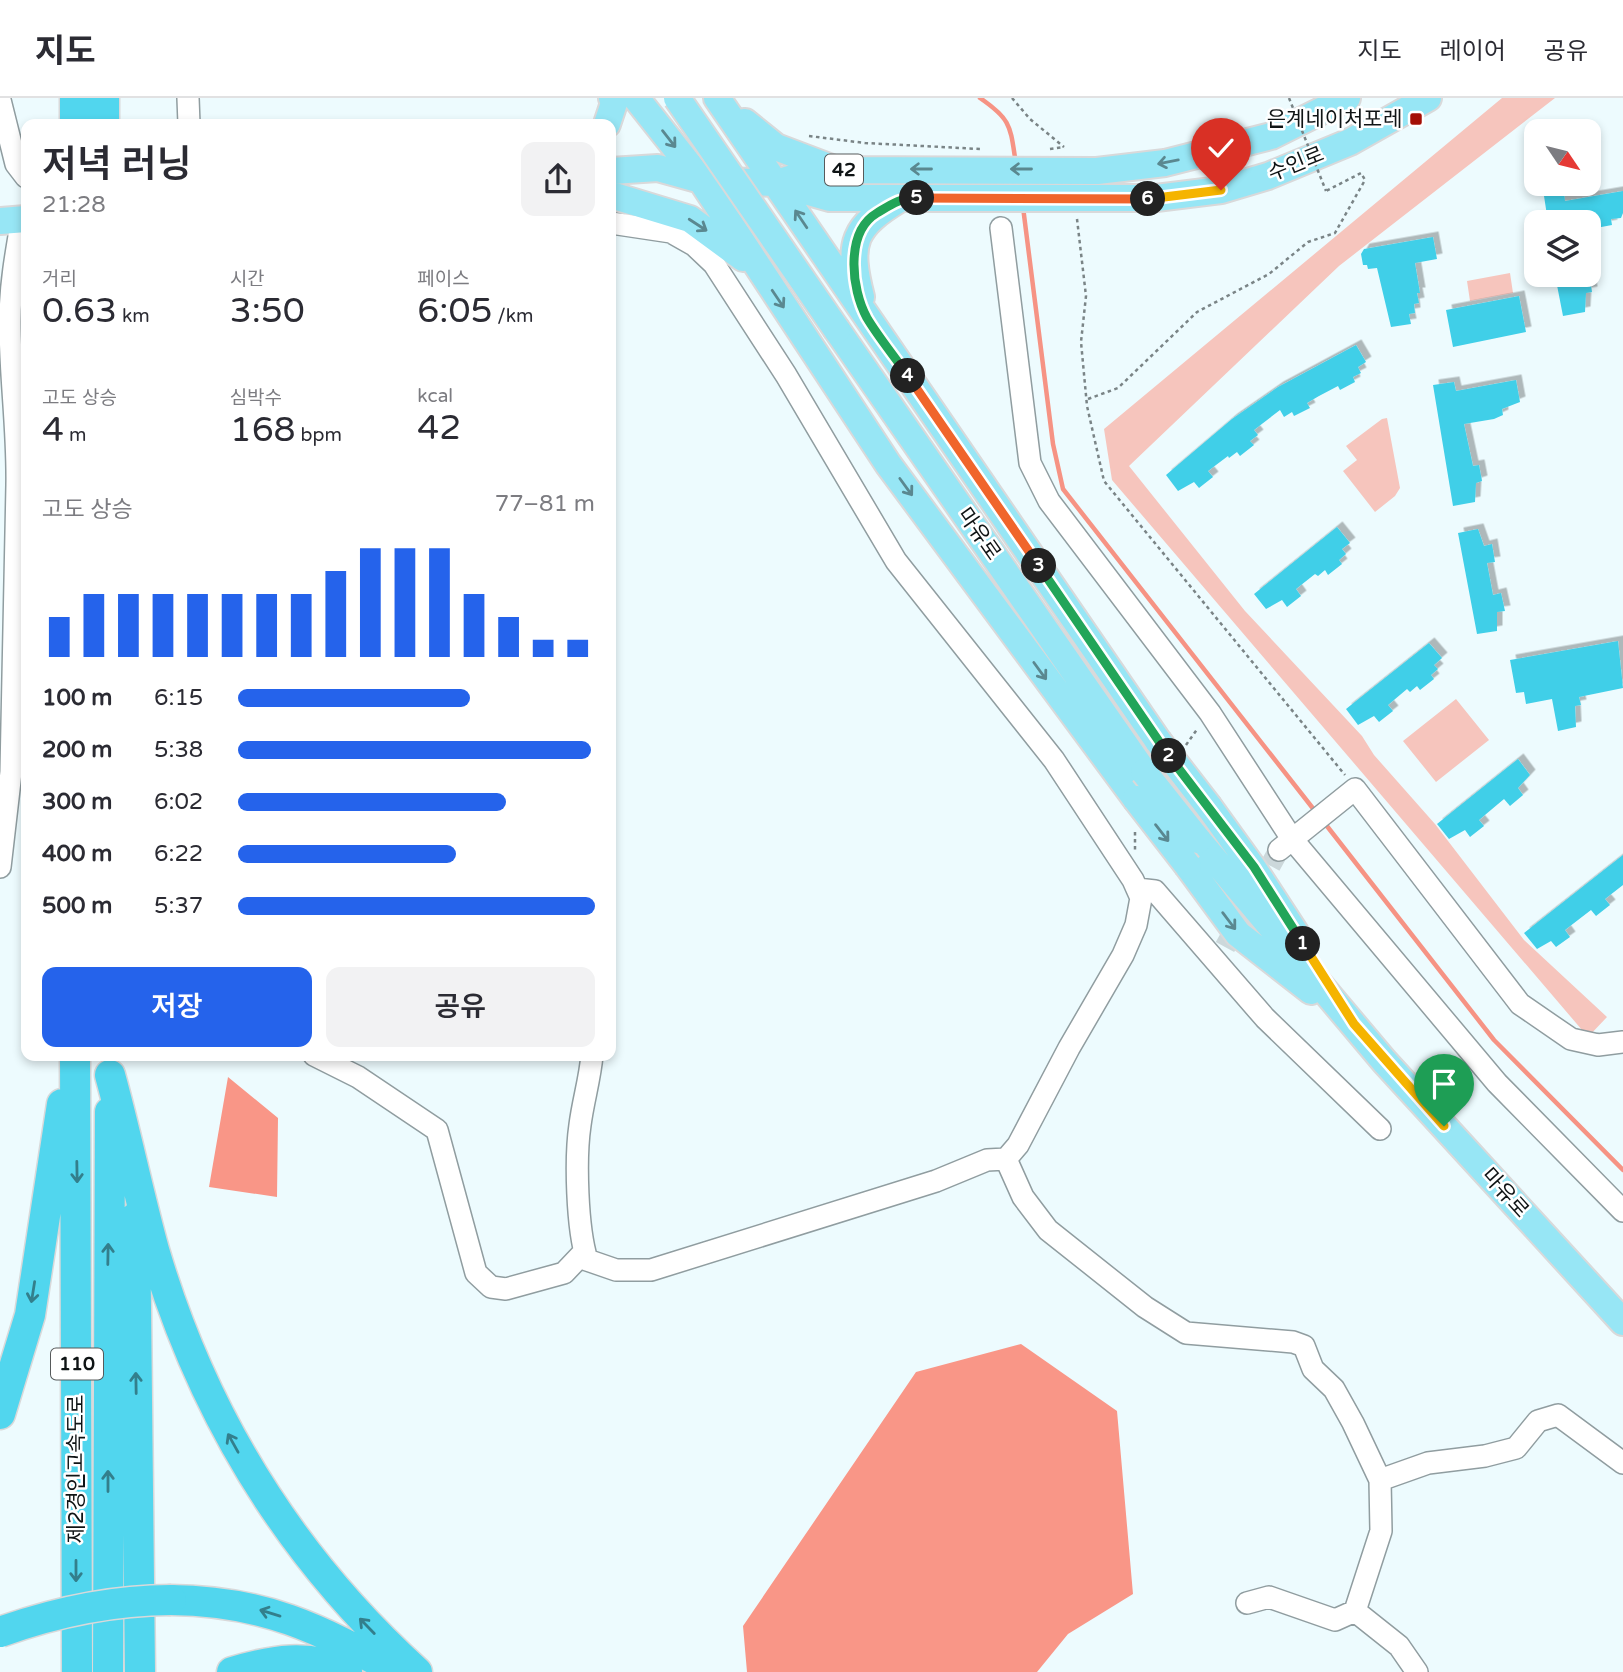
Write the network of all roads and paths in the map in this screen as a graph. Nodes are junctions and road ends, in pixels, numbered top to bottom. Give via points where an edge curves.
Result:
1 (75, 98) edge
2 (104, 98) edge
3 (188, 98) edge
4 (612, 98) edge
5 (636, 98) edge
6 (677, 98) edge
7 (719, 98) edge
8 (1012, 98) edge
9 (1289, 98) edge
10 (1347, 98) edge
11 (1428, 98) edge
12 (0, 100) edge
13 (75, 119) edge
14 (104, 119) edge
15 (189, 119) edge
16 (609, 119) edge
17 (1051, 159) junction
18 (21, 170) edge
19 (835, 170) junction
20 (616, 171) edge
21 (701, 180) junction
22 (777, 183) junction
23 (616, 194) edge
24 (616, 196) edge
25 (901, 198) junction
26 (1067, 200) junction
27 (0, 204) edge
28 (19, 215) edge
29 (616, 224) edge
30 (1001, 228) dead end
31 (759, 270) junction
32 (866, 315) junction
33 (1087, 399) junction
34 (8, 489) edge
35 (1349, 794) junction
36 (7, 808) junction
37 (21, 818) edge
38 (1289, 841) junction
39 (0, 867) edge
40 (1137, 888) junction
41 (1354, 1024) junction
42 (1623, 1042) edge
43 (68, 1061) edge
44 (75, 1061) edge
45 (326, 1061) edge
46 (591, 1061) edge
47 (110, 1065) edge
48 (1381, 1129) dead end
49 (1006, 1159) junction
50 (135, 1165) junction
51 (1623, 1211) edge
52 (584, 1251) junction
53 (1623, 1322) edge
54 (0, 1414) edge
55 (1623, 1463) edge
56 (1380, 1479) junction
57 (1247, 1603) dead end
58 (1355, 1611) junction
59 (0, 1632) edge
60 (76, 1672) edge
61 (108, 1672) edge
62 (140, 1672) edge
63 (232, 1672) edge
64 (347, 1672) edge
65 (398, 1672) edge
66 (417, 1672) edge
67 (1418, 1672) edge

1 - 13 highway
2 - 14 highway
3 - 15 street
4 - 16 main road
5 -> 21 main road
6 - 41 main road, 마유로, bridge via 1144,772
7 - 19 main road via 776,147
7 - 22 main road
8 - 17 path via 1064,147
9 - 33 path, bridge via 1326,191 1361,173 1365,180 1335,233 1308,242 1269,274 1198,312 1118,388
10 -> 17 main road, 수인로 / 42 via 1271,136 1166,163 1097,171
11 - 26 main road, 수인로 / 42 via 1350,142 1221,190 1156,198
12 - 18 street
17 -> 19 main road, 수인로 / 42 via 989,169
19 - 22 main road, 수인로 / 42
20 - 21 main road, 수인로 / 42 via 657,168
21 - 22 main road, 수인로 / 42
21 - 23 main road, 수인로 / 42 via 668,194
21 - 31 main road
22 - 25 main road, 수인로 / 42 via 830,198
32 -> 22 main road
24 -> 31 main road via 690,219
25 - 26 main road, 수인로 / 42
25 - 32 main road via 870,217 858,236 852,262
26 - 33 path via 1086,296 1081,342
27 - 28 main road
28 - 34 street via 10,322 18,444
29 - 40 street via 671,232 714,264 896,561 1054,760
30 - 38 street via 1030,464 1049,501 1210,713
31 -> 41 main road, bridge via 888,464 1238,934
32 - 41 main road, bridge via 1158,741 1254,867
33 - 35 path via 1104,481 1310,729
34 - 36 street
35 - 38 street
35 - 42 street via 1520,1004 1571,1039 1598,1045
36 - 37 street
36 - 39 street
38 - 51 street via 1497,1083
40 - 48 street via 1155,891 1220,954 1265,1018
40 - 49 street via 1142,898 1124,956 1018,1146
41 - 53 main road, 마유로
43 -> 54 highway via 30,1315
44 -> 60 highway, 제2경인고속도로 / 110
45 - 52 street via 437,1130 476,1273 491,1287 506,1289 564,1273
46 - 52 street via 578,1167
47 - 50 highway
61 -> 47 highway, 제2경인고속도로 / 110
49 - 52 street via 987,1160 936,1181 651,1270 616,1270 587,1260
49 - 56 street via 1023,1197 1048,1230 1186,1333 1304,1346 1313,1368 1334,1389
62 -> 50 highway
66 -> 50 highway via 367,1627 307,1557 231,1441 186,1343 154,1249
55 - 56 street via 1558,1415 1538,1421 1516,1448 1428,1463
56 - 58 street via 1381,1531
57 - 58 street via 1269,1597 1335,1620
58 - 67 street via 1399,1646
65 -> 59 highway, bridge via 322,1630 219,1600 134,1600 58,1614
63 - 64 highway via 292,1659 329,1663

